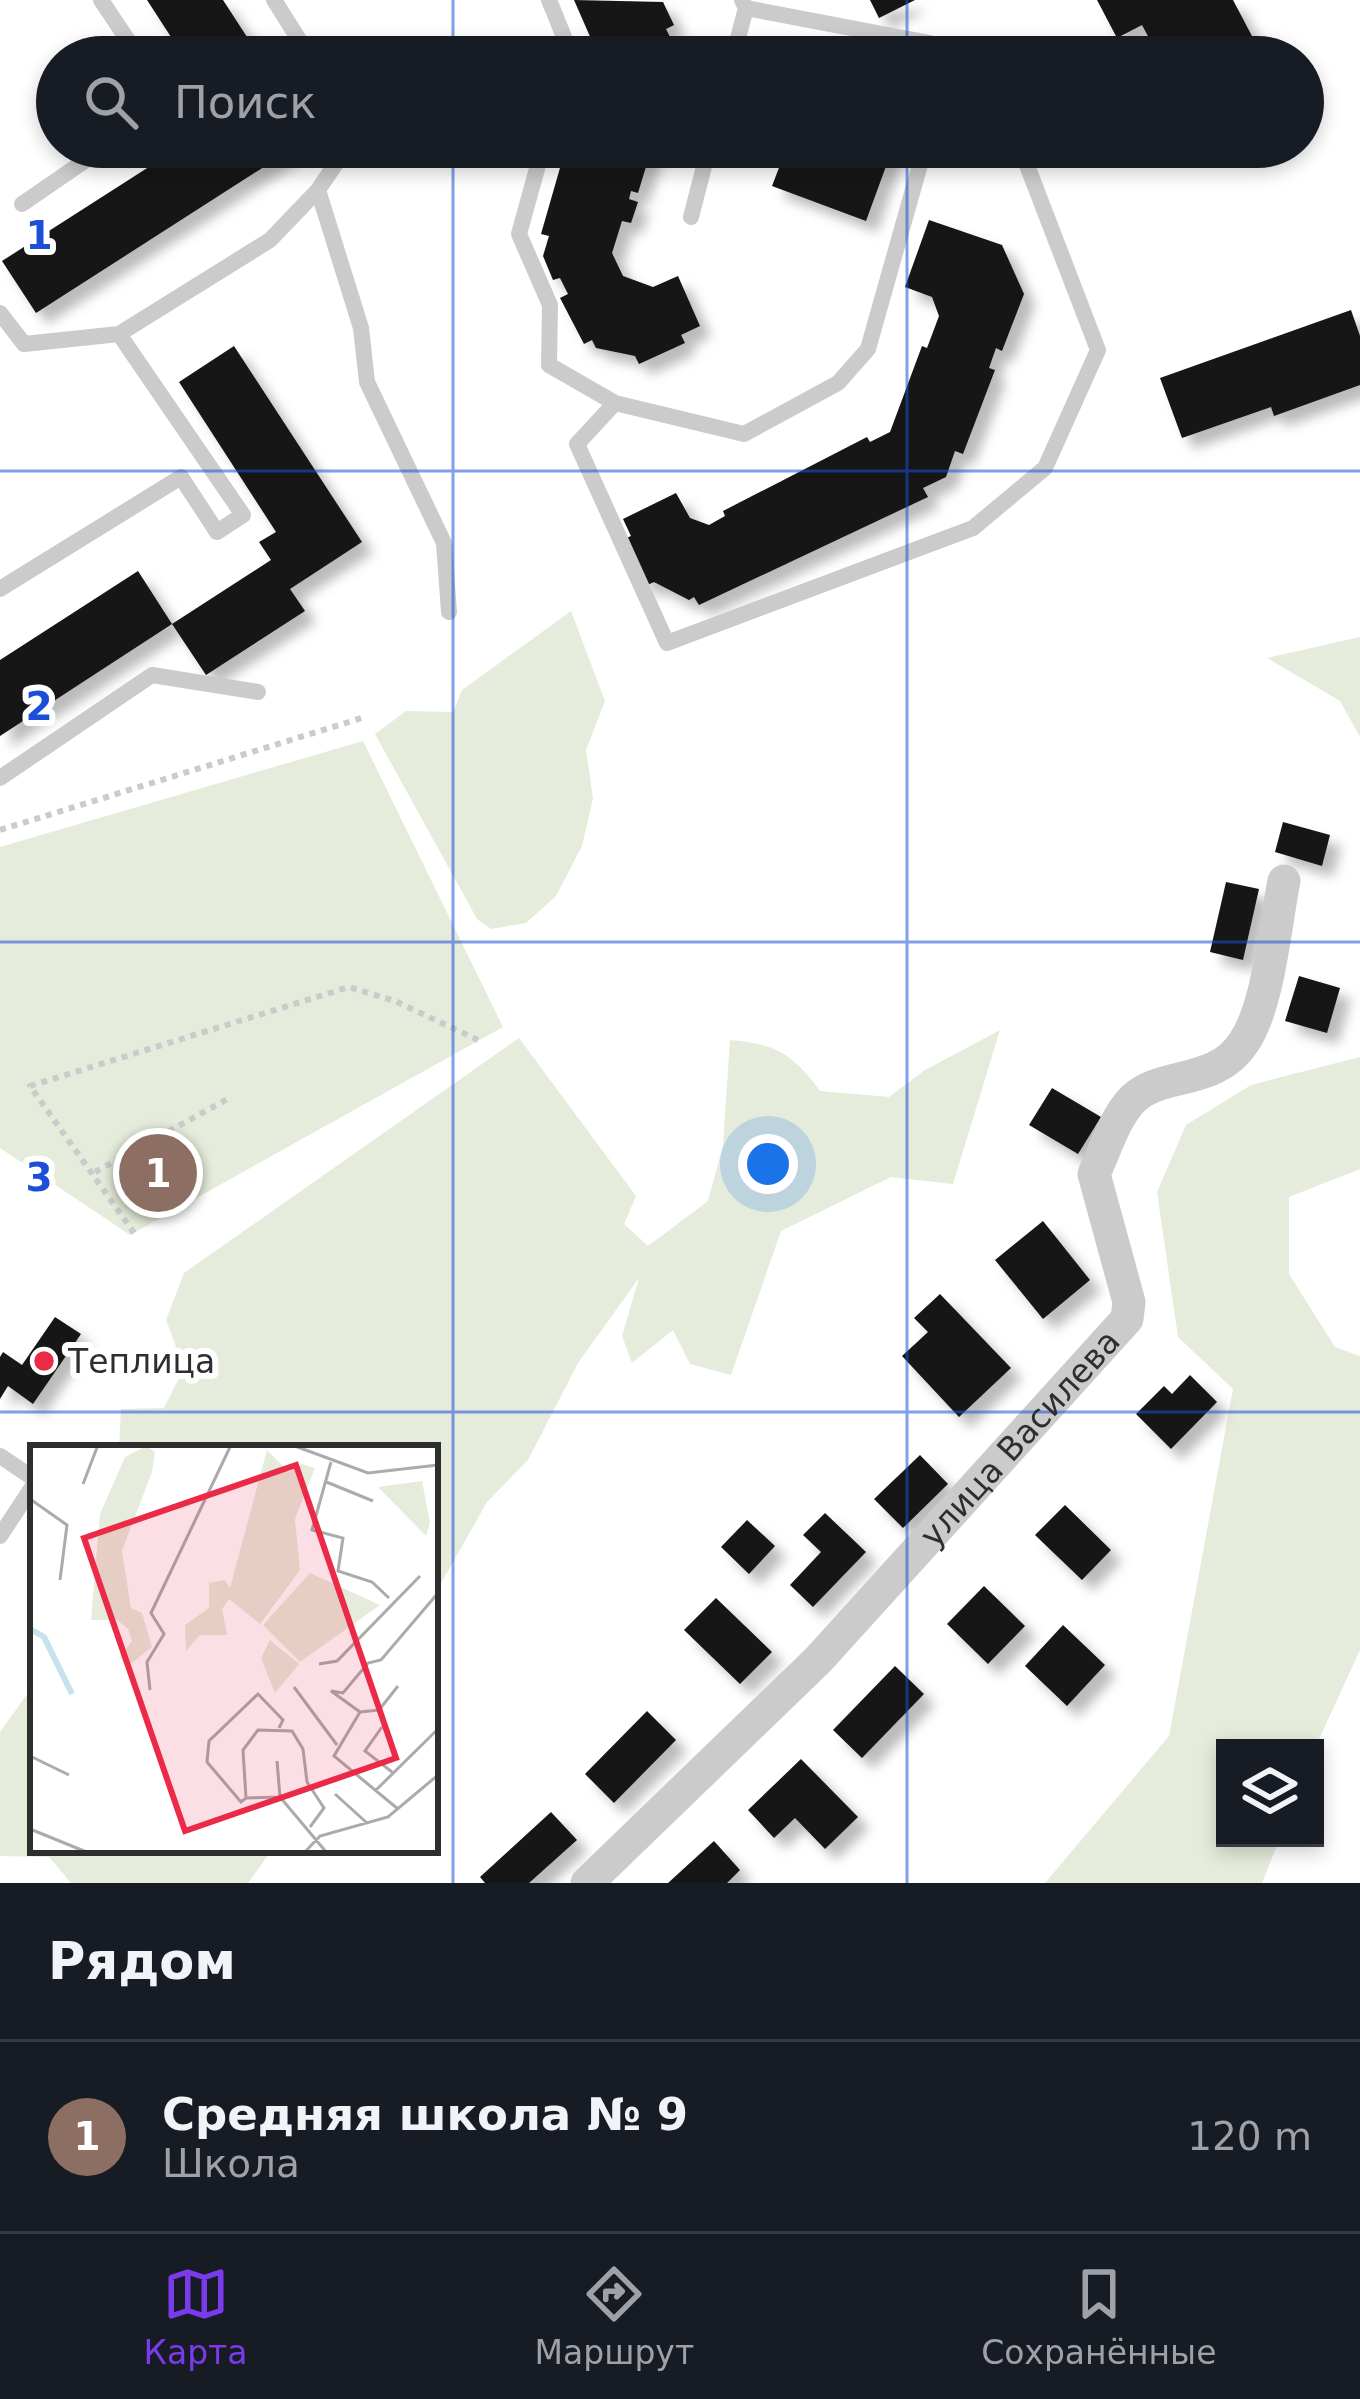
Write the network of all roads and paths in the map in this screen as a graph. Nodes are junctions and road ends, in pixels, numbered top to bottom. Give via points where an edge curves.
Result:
1 (101, 0) edge
2 (274, 0) edge
3 (549, 0) edge
4 (744, 4) edge
5 (126, 36) edge
6 (297, 36) edge
7 (563, 36) edge
8 (738, 36) edge
9 (897, 36) edge
10 (74, 168) edge
11 (333, 168) edge
12 (537, 168) edge
13 (704, 168) edge
14 (919, 168) edge
15 (1028, 168) edge
16 (318, 190) junction
17 (22, 204) dead end
18 (691, 217) dead end
19 (0, 314) edge
20 (118, 334) junction
21 (615, 403) junction
22 (0, 589) edge
23 (449, 612) dead end
24 (258, 692) dead end
25 (365, 717) dead end
26 (0, 778) edge
27 (0, 830) edge
28 (1285, 881) dead end
29 (478, 1040) dead end
30 (231, 1097) dead end
31 (95, 1172) junction
32 (134, 1233) dead end
33 (0, 1456) edge
34 (30, 1480) edge
35 (30, 1487) edge
36 (0, 1536) edge
37 (587, 1883) edge

1 - 5 lane
2 - 6 lane
3 - 7 lane
4 - 8 lane
4 - 9 lane
10 - 17 lane
11 - 16 lane
12 - 21 lane via 519,235 550,305 549,365
13 - 18 lane
14 - 21 lane via 868,350 838,383 744,434
15 - 21 lane via 1099,350 1045,468 973,528 667,643 577,444
16 - 20 lane via 270,240
16 - 23 lane via 361,328 367,382 444,543
19 - 20 lane via 25,344
20 - 22 lane via 243,515 217,532 181,477
24 - 26 lane via 152,676
25 - 27 path
28 - 37 street, улица Василева via 1244,1043 1221,1066 1141,1091 1094,1174 1127,1319 818,1660
29 - 31 path via 349,987 30,1086
30 - 31 path
31 - 32 path
33 - 34 lane
35 - 36 lane

